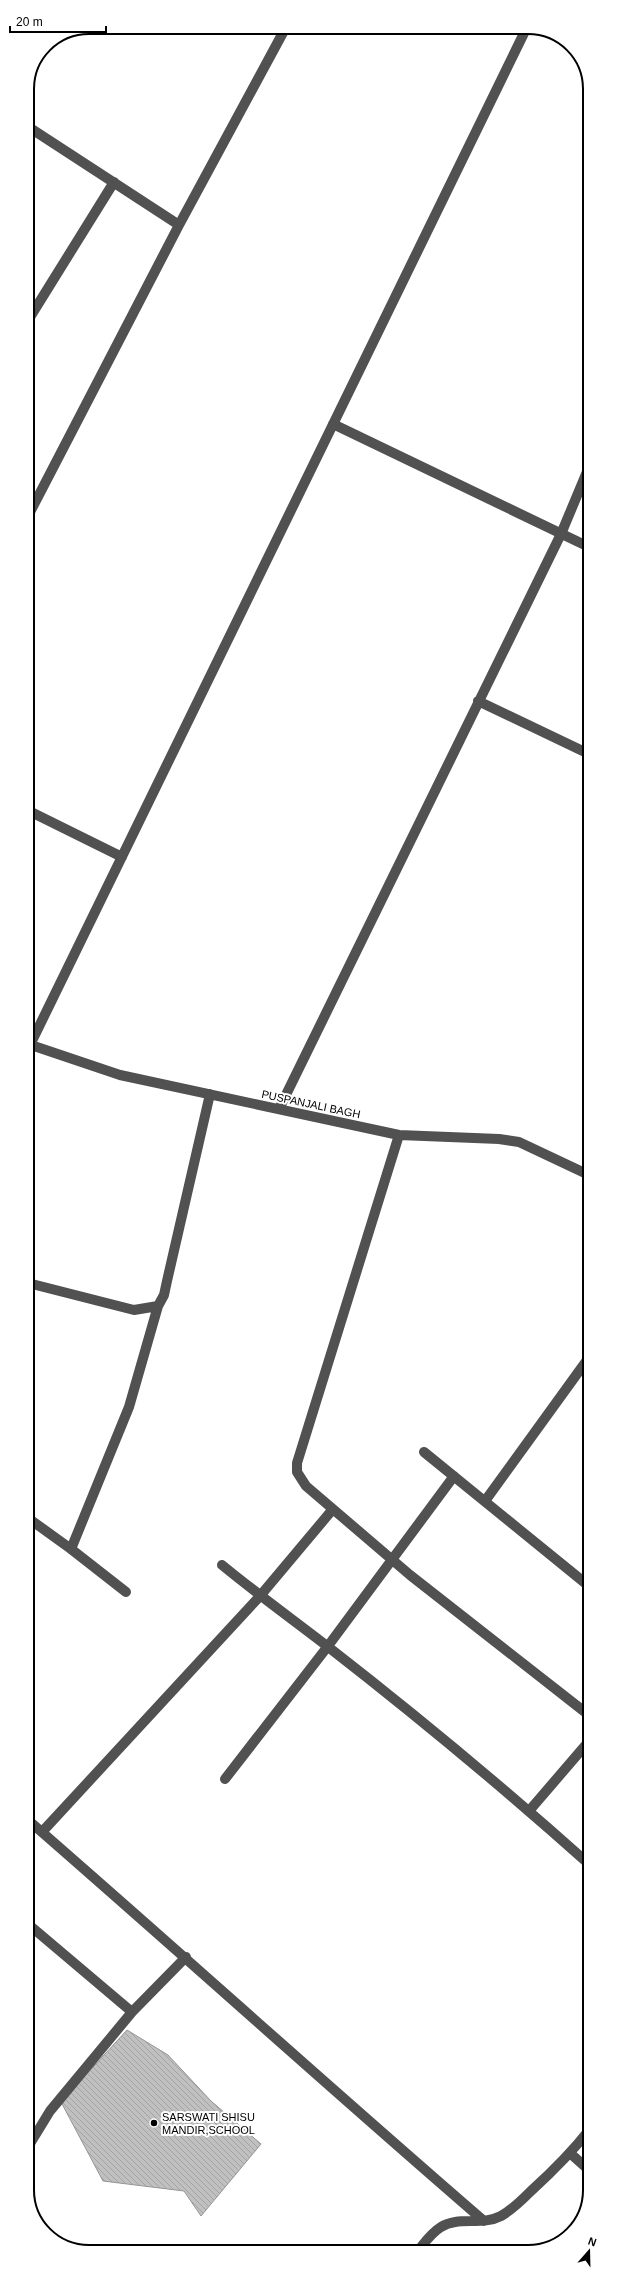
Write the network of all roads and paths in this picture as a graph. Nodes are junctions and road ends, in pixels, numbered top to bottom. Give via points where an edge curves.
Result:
1 (282, 34) edge
2 (524, 34) edge
3 (34, 131) edge
4 (114, 182) junction
5 (179, 225) junction
6 (34, 311) edge
7 (333, 424) junction
8 (583, 481) edge
9 (34, 505) edge
10 (561, 534) junction
11 (583, 544) edge
12 (478, 701) junction
13 (583, 751) edge
14 (34, 813) edge
15 (122, 857) junction
16 (34, 1034) edge
17 (34, 1046) edge
18 (210, 1094) junction
19 (279, 1109) junction
20 (399, 1135) junction
21 (583, 1172) edge
22 (34, 1285) edge
23 (158, 1306) junction
24 (583, 1366) edge
25 (424, 1452) dead end
26 (454, 1476) junction
27 (485, 1501) junction
28 (333, 1508) junction
29 (34, 1522) edge
30 (71, 1549) junction
31 (392, 1559) junction
32 (222, 1565) dead end
33 (583, 1581) edge
34 (126, 1592) dead end
35 (260, 1596) junction
36 (328, 1646) junction
37 (583, 1710) edge
38 (583, 1748) edge
39 (224, 1779) dead end
40 (529, 1811) junction
41 (34, 1825) edge
42 (42, 1832) junction
43 (583, 1859) edge
44 (34, 1929) edge
45 (186, 1957) junction
46 (132, 2012) junction
47 (34, 2137) edge
48 (583, 2138) edge
49 (571, 2154) junction
50 (583, 2165) edge
51 (484, 2221) junction
52 (423, 2245) edge

1 - 5 street
2 - 7 street
3 - 4 street
4 - 5 street
4 - 6 street
5 - 9 street
7 - 10 street
7 - 15 street
8 - 10 street
10 - 11 street
10 - 12 street
12 - 13 street
12 - 19 street
14 - 15 street
15 - 16 street
17 - 18 street, PUSPANJALI BAGH via 120,1075
18 - 19 street, PUSPANJALI BAGH
18 - 23 street via 164,1295
19 - 20 street, PUSPANJALI BAGH
20 - 21 street, PUSPANJALI BAGH via 499,1138 519,1142
20 - 28 street via 297,1463 297,1472 303,1482
22 - 23 street via 134,1310
23 - 30 street via 129,1407
24 - 27 street
25 - 26 street
26 - 27 street
26 - 31 street
27 - 33 street
28 - 31 street
28 - 35 street
29 - 30 street
30 - 34 street
31 - 36 street
31 - 37 street
32 - 35 street
35 - 36 street
35 - 42 street
36 - 39 street
36 - 40 street
38 - 40 street
40 - 43 street
41 - 42 street
42 - 45 street
44 - 46 street
45 - 46 street
45 - 51 street via 337,2095
46 - 47 street via 50,2111
48 - 49 street
49 - 50 street
49 - 51 street via 514,2207 500,2217
51 - 52 street via 456,2222 442,2226

